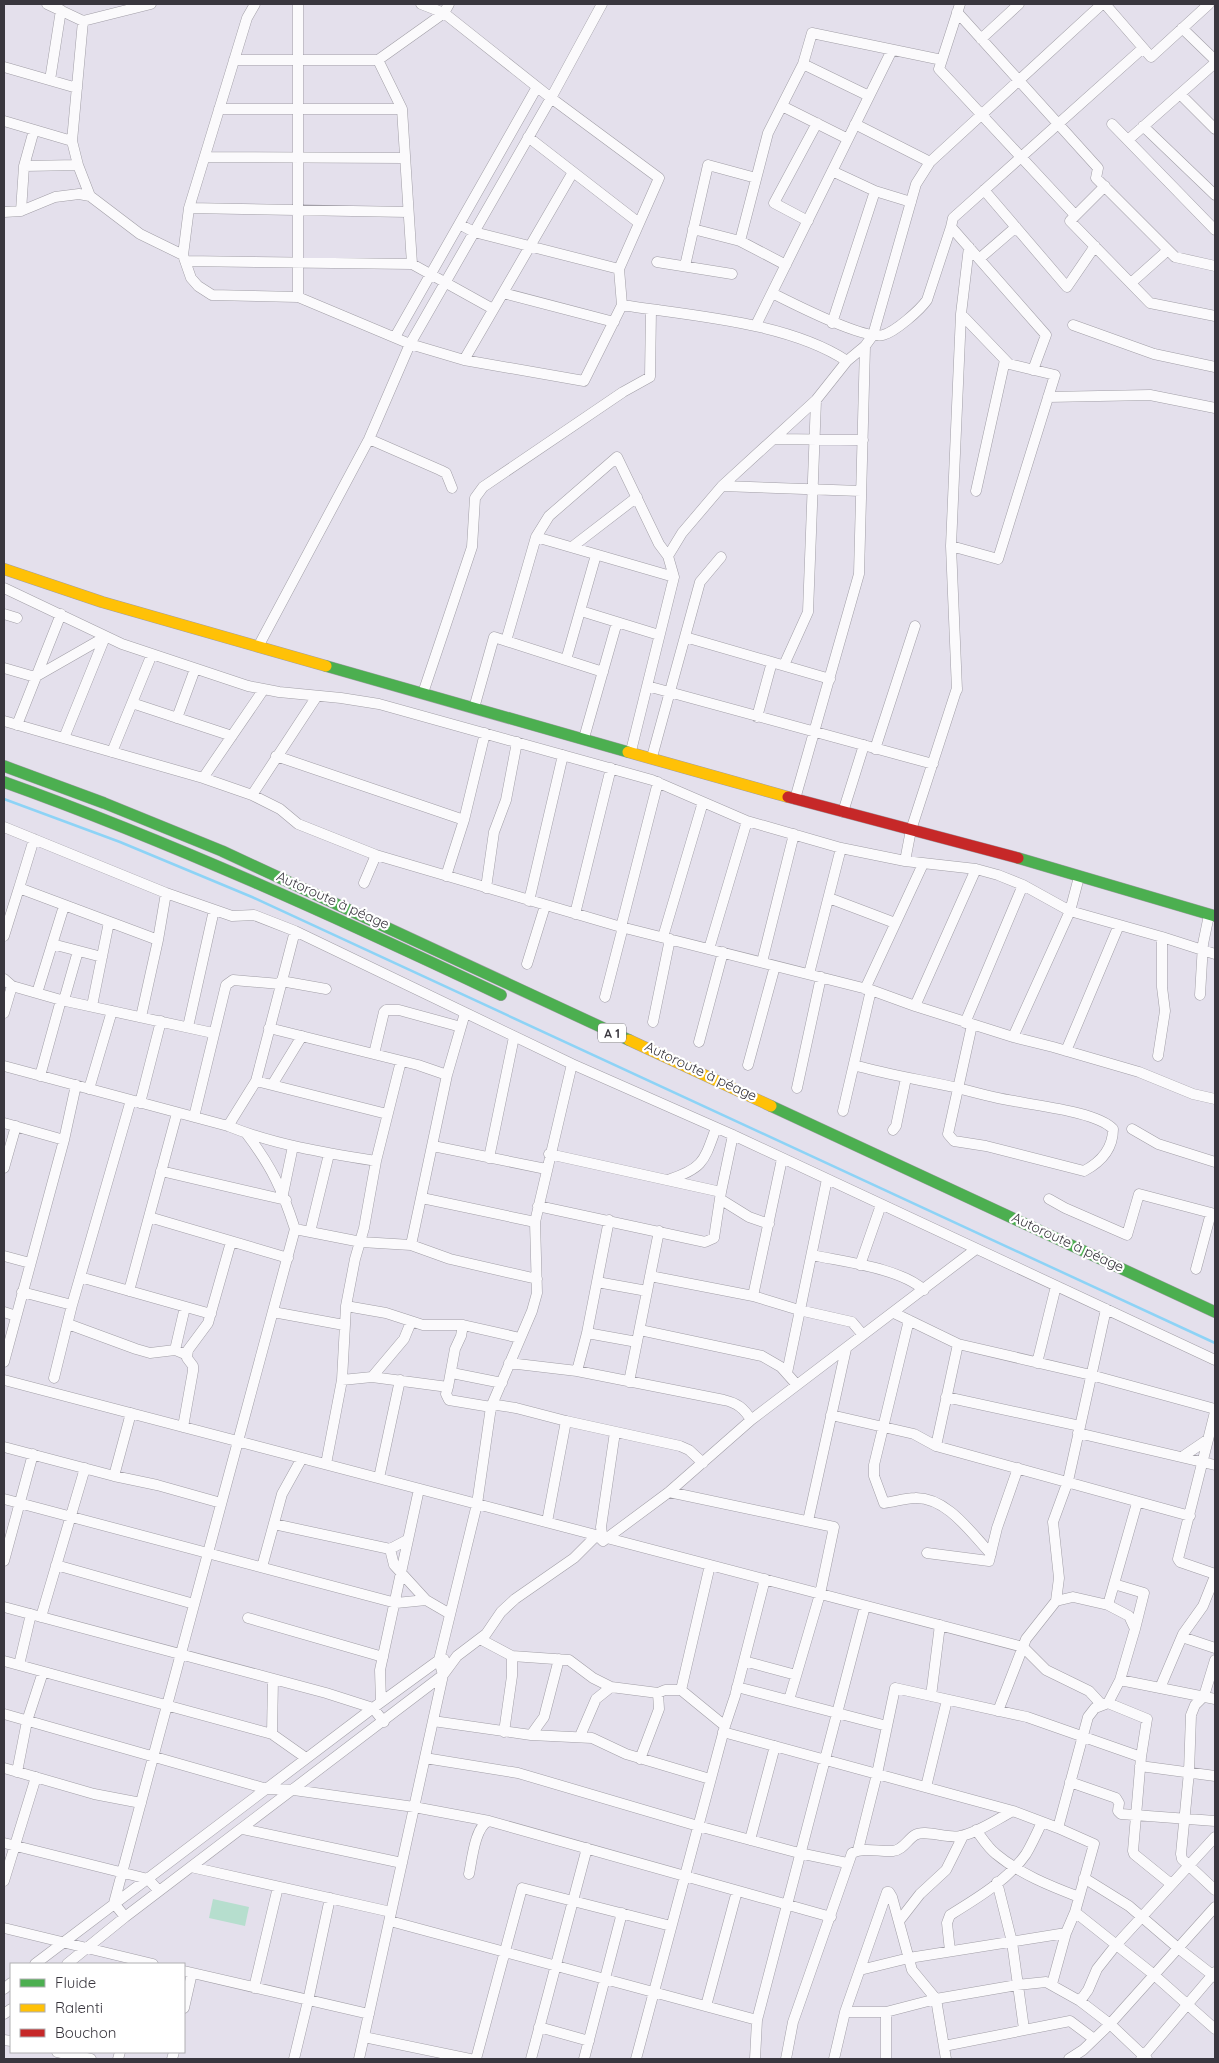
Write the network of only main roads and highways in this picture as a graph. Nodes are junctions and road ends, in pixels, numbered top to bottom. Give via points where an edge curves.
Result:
1 (4, 570) edge
2 (4, 766) edge
3 (4, 782) edge
4 (1212, 916) edge
5 (515, 1001) dead end
6 (1215, 1312) edge

1 - 4 main road via 102,602 795,799 1010,856
2 - 6 main road, A 1 via 222,851
3 - 5 main road, Autoroute à péage via 188,852

